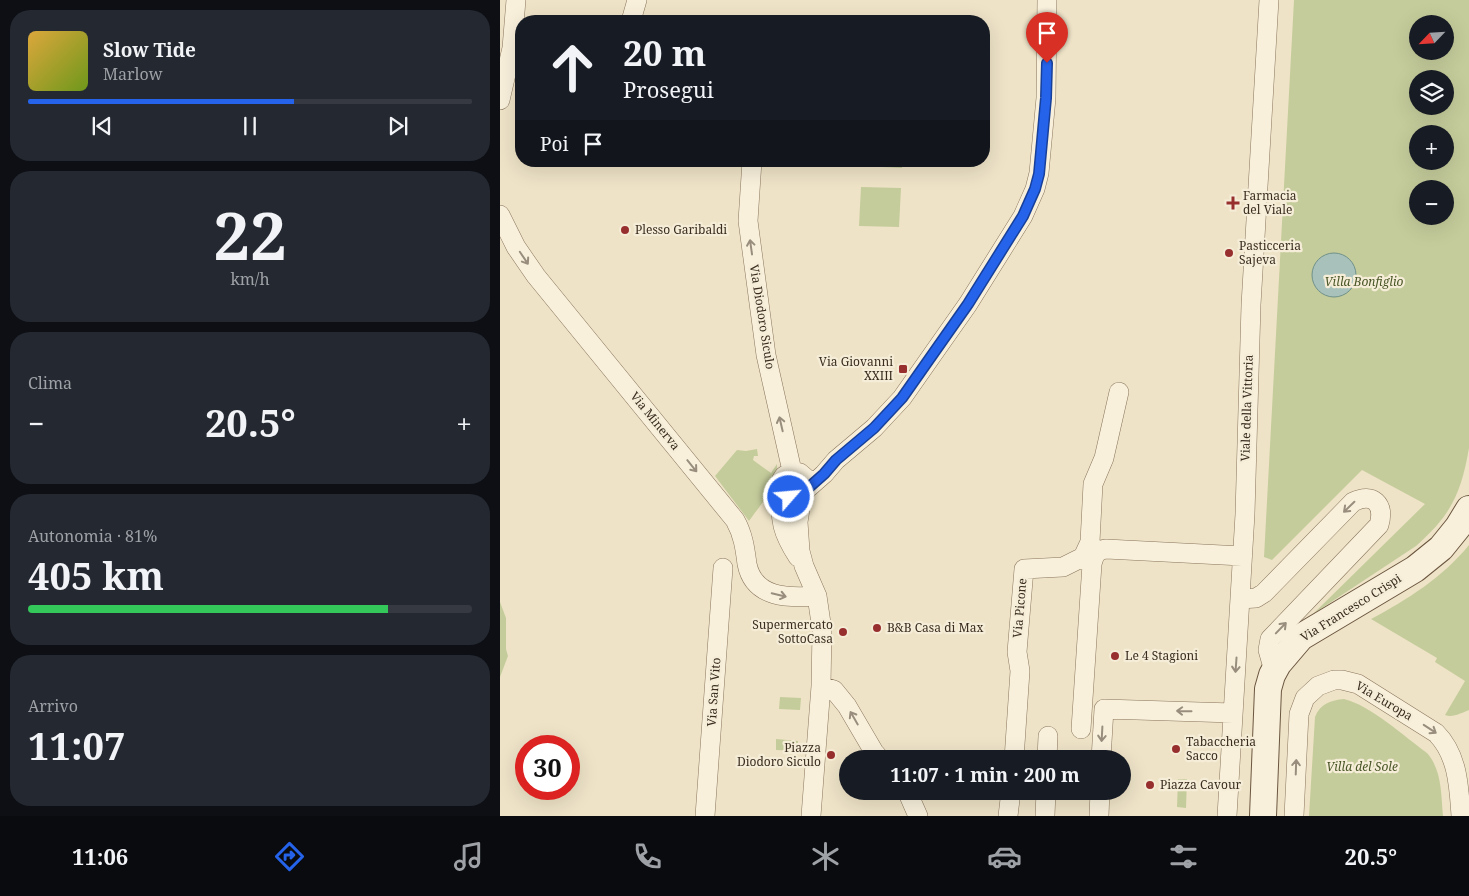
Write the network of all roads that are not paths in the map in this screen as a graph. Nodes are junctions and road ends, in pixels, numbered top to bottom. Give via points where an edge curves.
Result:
1 (516, 0) edge
2 (637, 0) edge
3 (1047, 0) edge
4 (1269, 0) edge
5 (633, 15) edge
6 (500, 100) edge
7 (752, 167) edge
8 (500, 215) edge
9 (1119, 392) dead end
10 (836, 460) junction
11 (794, 471) junction
12 (783, 491) junction
13 (804, 492) junction
14 (1469, 509) edge
15 (1242, 556) junction
16 (804, 566) junction
17 (722, 568) dead end
18 (817, 596) junction
19 (1240, 598) junction
20 (1274, 671) junction
21 (821, 686) junction
22 (1233, 713) junction
23 (1081, 729) dead end
24 (1048, 736) dead end
25 (873, 750) edge
26 (1015, 750) edge
27 (1047, 750) edge
28 (1102, 750) edge
29 (911, 800) edge
30 (1010, 800) edge
31 (1046, 800) edge
32 (1100, 800) edge
33 (705, 816) edge
34 (811, 816) edge
35 (918, 816) edge
36 (1008, 816) edge
37 (1045, 816) edge
38 (1099, 816) edge
39 (1227, 816) edge
40 (1264, 816) edge
41 (1294, 816) edge
42 (1461, 816) edge

1 - 6 street via 512,48
2 - 5 street
3 - 10 street via 1045,107 1039,174 1023,216 968,304 902,398 874,428
4 - 15 street, Viale della Vittoria via 1252,297
11 -> 7 street, Via Diodoro Siculo via 766,355 748,221
8 -> 18 street, Via Minerva via 536,276 735,520 755,581 766,591 780,596
9 - 26 street, Via Picone via 1104,458 1093,484 1090,542 1082,556 1063,567 1024,569 1017,652 1020,671
10 - 11 street
10 - 13 street
11 - 12 street via 782,479
11 - 13 street via 807,479
12 - 13 street via 789,497 797,498
12 - 16 street via 781,513 785,536
13 - 16 street via 799,508 798,535
14 - 20 main road, Via Francesco Crispi via 1441,548 1415,569 1301,637
15 - 19 street, Viale della Vittoria
15 - 23 street via 1106,548 1096,553 1092,564
16 - 18 street
17 - 33 street, Via San Vito
18 - 21 street via 822,630
20 -> 19 street via 1268,650 1270,639 1379,525 1381,512 1377,503 1369,498 1353,502 1264,593 1256,598
19 -> 22 street, Viale della Vittoria
20 - 40 main road, Via Francesco Crispi via 1268,689
25 -> 21 street via 847,706 834,690
21 - 34 street
22 -> 28 street via 1104,709
22 - 39 street, Viale della Vittoria
24 - 27 street
29 - 35 street
30 - 36 street
31 - 37 street
32 - 38 street
41 -> 42 street, Via Europa via 1301,705 1311,691 1334,680 1358,684 1443,740 1456,769

